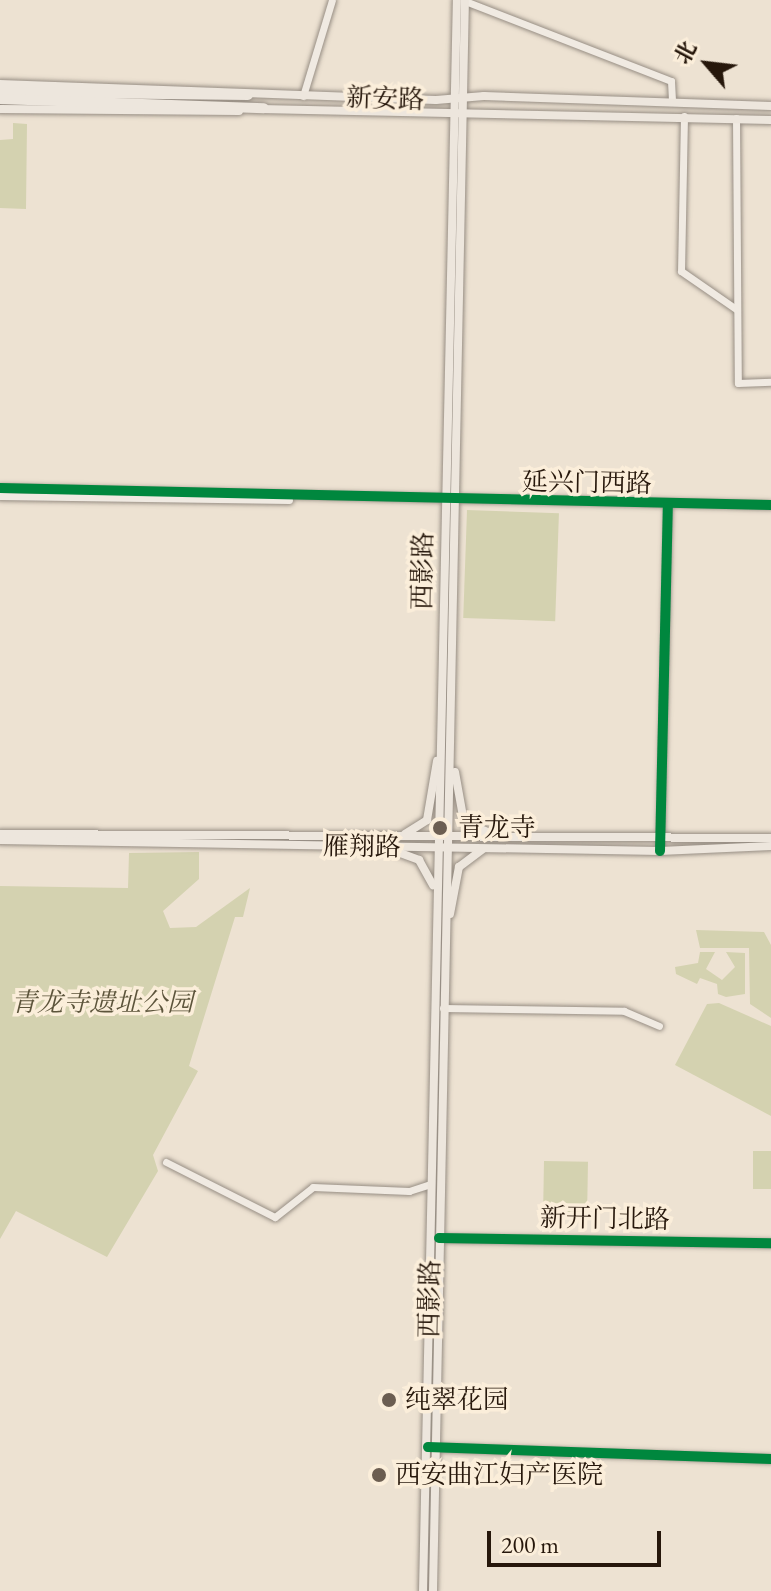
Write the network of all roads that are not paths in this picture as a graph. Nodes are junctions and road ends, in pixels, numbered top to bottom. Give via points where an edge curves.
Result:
1 (332, 0) edge
2 (457, 0) edge
3 (465, 0) edge
4 (0, 84) edge
5 (0, 92) edge
6 (248, 95) junction
7 (303, 96) junction
8 (0, 99) edge
9 (460, 100) junction
10 (672, 102) junction
11 (771, 106) edge
12 (264, 108) junction
13 (0, 109) edge
14 (459, 112) junction
15 (684, 115) junction
16 (736, 118) junction
17 (771, 120) edge
18 (736, 309) junction
19 (771, 382) edge
20 (0, 488) edge
21 (0, 496) edge
22 (307, 498) junction
23 (451, 502) junction
24 (771, 505) edge
25 (668, 507) junction
26 (446, 745) junction
27 (0, 834) edge
28 (394, 836) junction
29 (438, 838) junction
30 (771, 838) edge
31 (520, 839) junction
32 (0, 840) edge
33 (660, 840) junction
34 (449, 842) junction
35 (771, 846) edge
36 (380, 847) junction
37 (491, 847) junction
38 (438, 848) junction
39 (660, 851) junction
40 (436, 906) junction
41 (447, 923) junction
42 (443, 1008) junction
43 (659, 1026) dead end
44 (166, 1162) dead end
45 (431, 1184) junction
46 (439, 1238) junction
47 (771, 1243) edge
48 (432, 1447) junction
49 (771, 1459) edge
50 (423, 1591) edge
51 (433, 1591) edge

1 - 7 street
2 - 9 main road, 西影路
3 - 9 main road, 西影路
3 - 10 street via 671,81
4 - 6 main road, 新安路 via 232,89
5 - 6 highway
6 - 7 main road, 新安路
7 - 9 main road, 新安路
8 - 12 highway
9 - 10 main road, 新安路 via 484,96
9 - 14 main road, 西影路
10 - 11 main road, 新安路
12 - 13 main road, 新安路 via 221,113
12 - 14 main road, 新安路
14 - 15 main road, 新安路
14 - 23 main road, 西影路
15 - 16 main road, 新安路
15 - 18 street via 681,271
16 - 17 main road, 新安路
16 - 18 street
18 - 19 street via 738,383
20 - 22 street, 延兴门西路
21 - 22 street, 延兴门西路 via 269,502
22 - 23 street, 延兴门西路
23 - 25 street, 延兴门西路
23 - 26 main road, 西影路
24 - 25 street, 延兴门西路
25 - 33 street
26 - 28 main road via 427,820 417,830
26 - 29 main road, 西影路
26 - 31 main road via 464,822 479,832
26 - 34 main road, 西影路
27 - 28 main road, 雁翔路
28 - 29 main road, 雁翔路
29 - 34 main road, 雁翔路
29 - 38 main road, 西影路
30 - 33 main road, 雁翔路
31 - 33 main road, 雁翔路
31 - 34 main road, 雁翔路
32 - 36 main road, 雁翔路
33 - 39 street
34 - 37 main road, 雁翔路
34 - 38 main road, 雁翔路
34 - 41 main road, 西影路
35 - 39 main road, 雁翔路
36 - 38 main road, 雁翔路
36 - 40 main road via 421,863 431,877
37 - 39 main road, 雁翔路
37 - 41 main road via 475,852 459,867
38 - 40 main road, 西影路
40 - 45 main road, 西影路
41 - 42 main road, 西影路
42 - 43 street via 624,1011
42 - 46 main road, 西影路
44 - 45 street via 275,1217 313,1187 409,1191
45 - 48 main road, 西影路
46 - 47 street, 新开门北路
46 - 48 main road, 西影路
48 - 49 street
48 - 50 main road, 西影路
48 - 51 main road, 西影路

